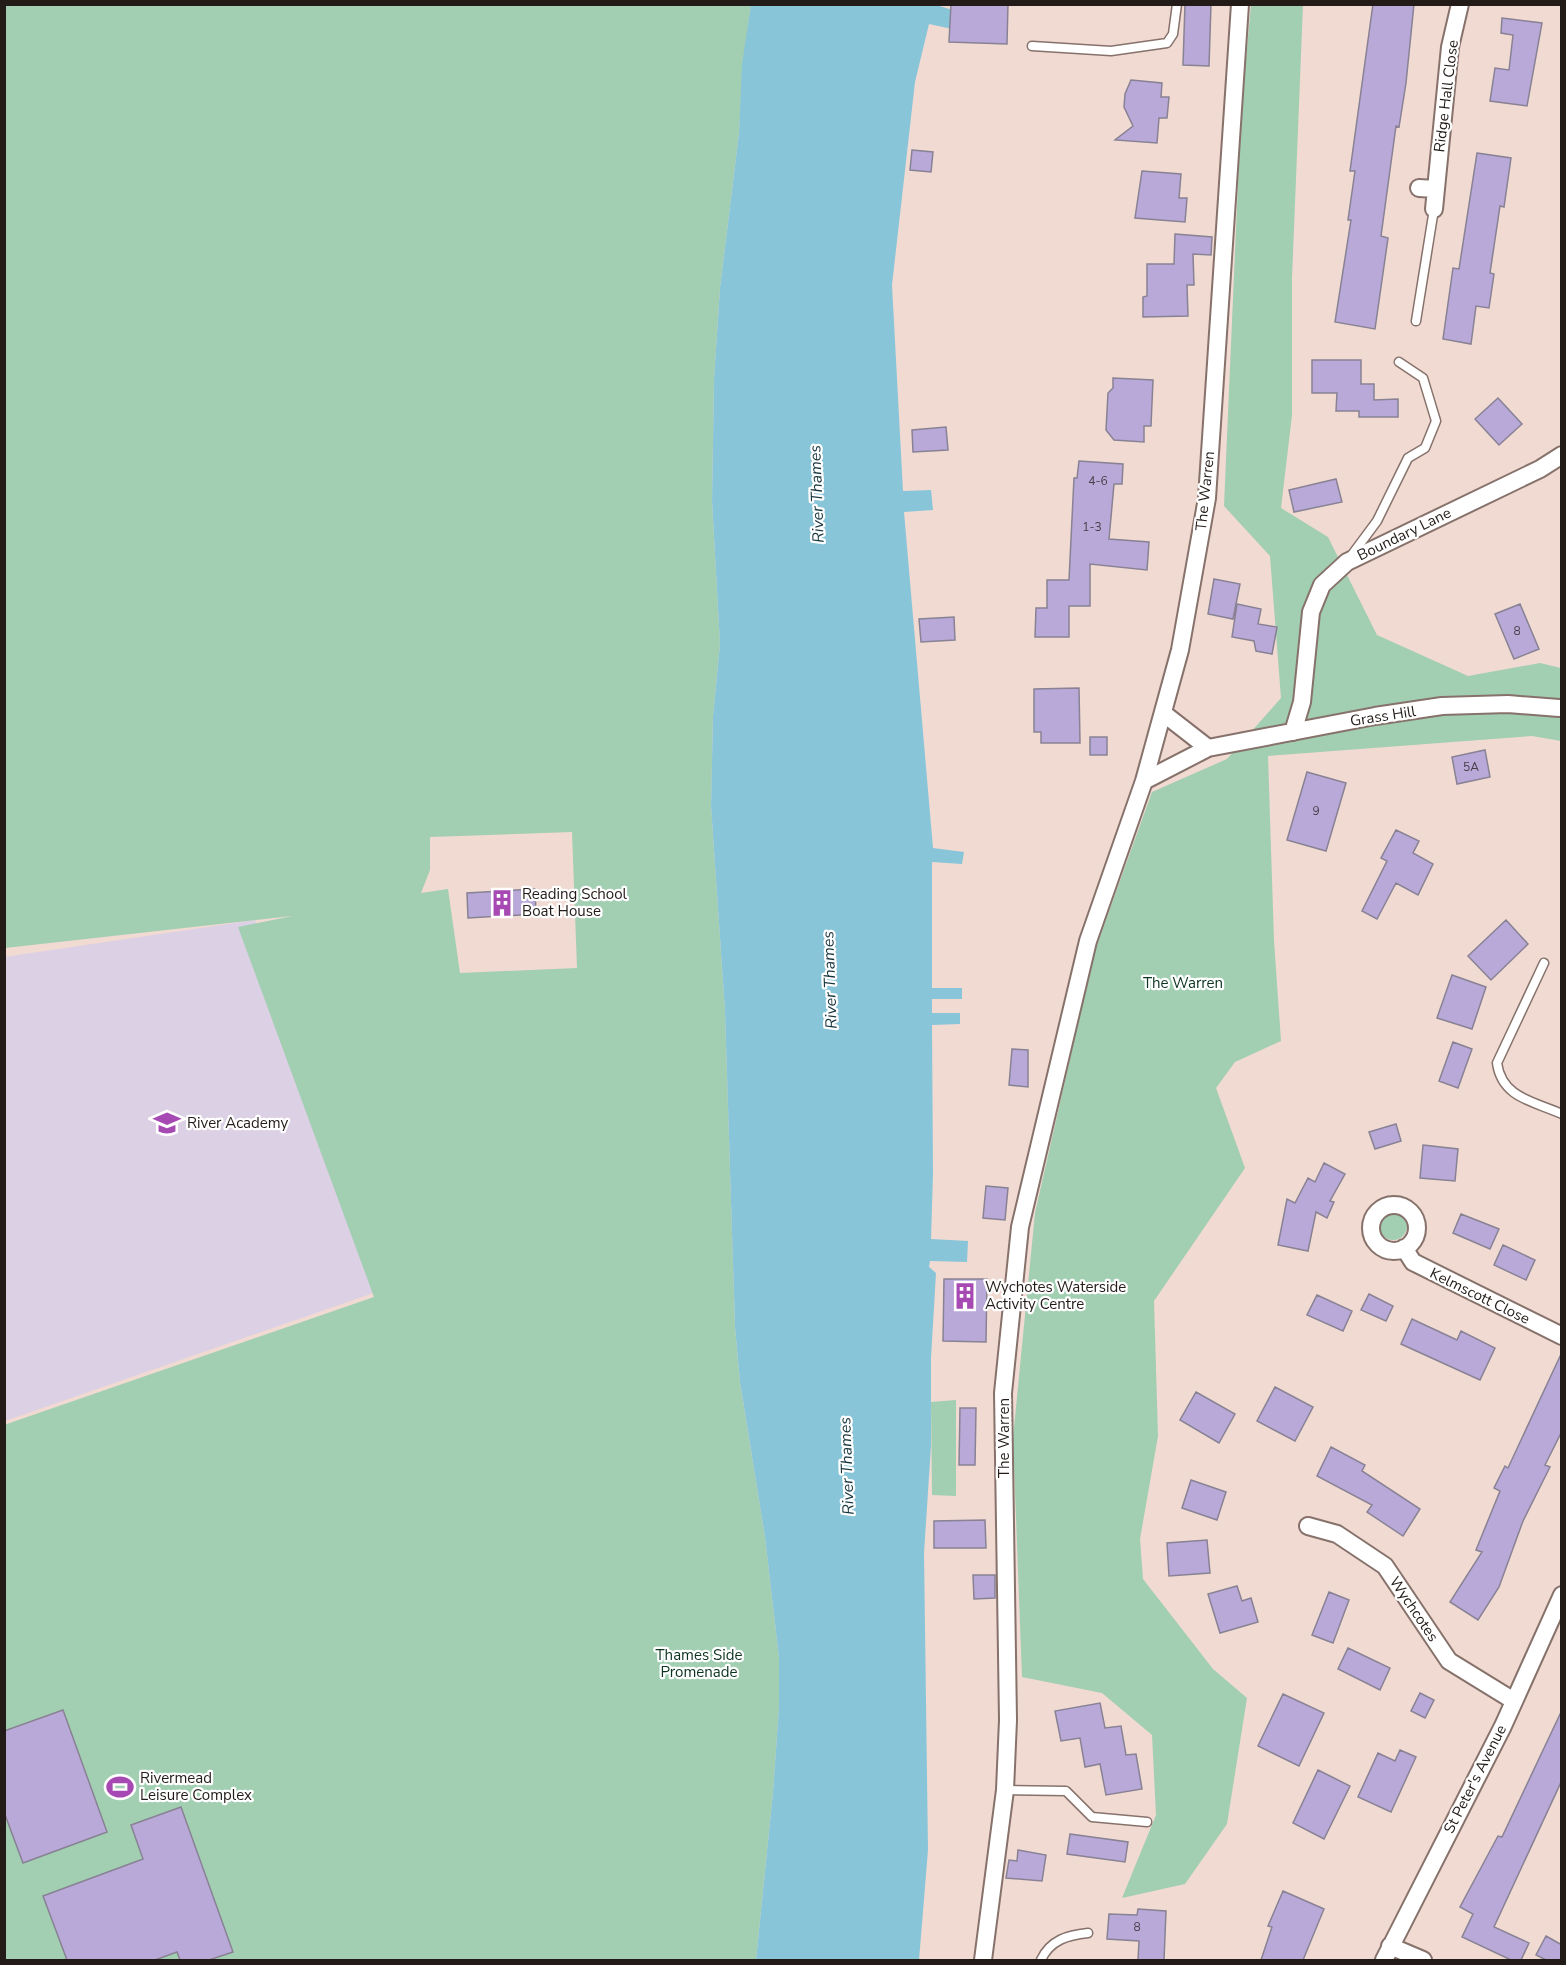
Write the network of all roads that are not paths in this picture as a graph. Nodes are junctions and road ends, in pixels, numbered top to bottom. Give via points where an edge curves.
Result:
1 (1177, 4) edge
2 (1240, 4) edge
3 (1460, 4) edge
4 (1032, 46) dead end
5 (1434, 209) joint
6 (1416, 321) dead end
7 (1399, 362) dead end
8 (1562, 455) edge
9 (1347, 562) junction
10 (1559, 708) dead end
11 (1163, 713) junction
12 (1293, 732) junction
13 (1208, 748) junction
14 (1144, 782) junction
15 (1544, 963) dead end
16 (1562, 1114) edge
17 (1404, 1248) dead end
18 (1562, 1336) edge
19 (1308, 1526) dead end
20 (1562, 1595) edge
21 (1514, 1701) junction
22 (1005, 1790) junction
23 (1147, 1822) dead end
24 (1088, 1933) dead end
25 (1387, 1953) edge
26 (983, 1960) edge
27 (1041, 1960) edge
28 (1423, 1960) edge

1 - 4 lane via 1173,34 1167,44 1111,51
2 - 11 street, The Warren via 1207,498 1180,650
3 - 5 street, Ridge Hall Close via 1449,47 1427,189
5 - 6 lane, Ridge Hall Close
7 - 9 lane via 1423,378 1436,421 1425,448 1407,458 1377,521
8 - 9 street, Boundary Lane
9 - 12 street, Boundary Lane via 1322,585 1311,612 1302,702
10 - 12 street, Grass Hill via 1508,704 1442,706
11 - 13 street
11 - 14 street, The Warren
12 - 13 street, Grass Hill
13 - 14 street, Grass Hill
14 - 22 street, The Warren via 1088,941 1020,1227 1003,1393 1008,1720
15 - 16 lane via 1497,1063 1505,1088
17 - 18 street, Kelmscott Close via 1413,1262
19 - 21 street, Wychcotes via 1337,1534 1384,1566 1449,1661
20 - 21 street, St Peter's Avenue
21 - 25 street, St Peter's Avenue
22 - 23 lane via 1066,1791 1092,1817
22 - 26 street, The Warren
24 - 27 lane via 1068,1935 1044,1953
25 - 28 street

